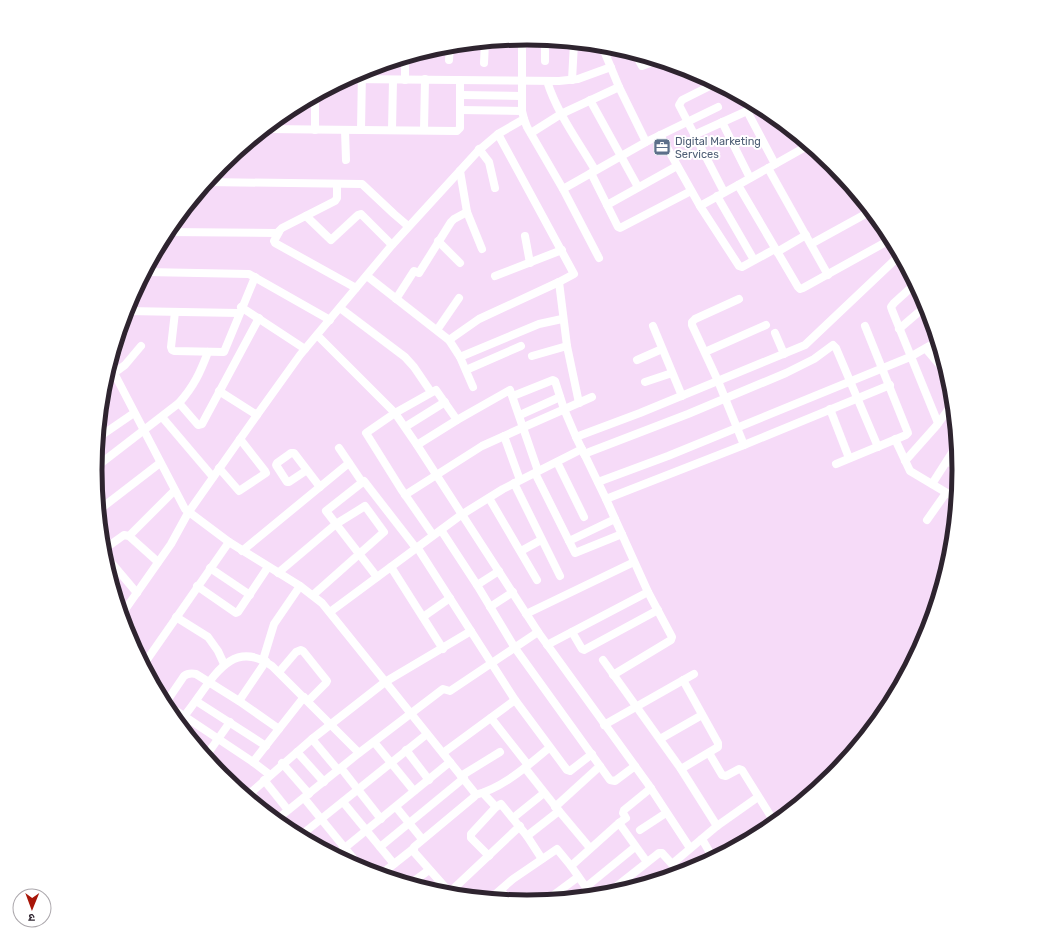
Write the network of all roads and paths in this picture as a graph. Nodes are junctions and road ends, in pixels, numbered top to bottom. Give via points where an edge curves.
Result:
1 (522, 45) edge
2 (545, 46) edge
3 (485, 48) edge
4 (574, 48) edge
5 (450, 52) edge
6 (604, 52) edge
7 (449, 60) dead end
8 (638, 60) edge
9 (545, 61) dead end
10 (405, 63) edge
11 (484, 63) dead end
12 (650, 63) edge
13 (610, 67) junction
14 (368, 76) edge
15 (362, 78) edge
16 (425, 79) junction
17 (393, 80) junction
18 (405, 80) junction
19 (460, 80) junction
20 (522, 80) junction
21 (572, 80) junction
22 (547, 81) junction
23 (710, 86) edge
24 (619, 87) junction
25 (460, 95) junction
26 (522, 96) junction
27 (590, 100) junction
28 (315, 102) edge
29 (718, 107) dead end
30 (751, 109) edge
31 (460, 110) junction
32 (747, 111) junction
33 (561, 114) junction
34 (523, 115) junction
35 (687, 121) junction
36 (722, 122) junction
37 (277, 127) edge
38 (315, 130) junction
39 (345, 130) junction
40 (361, 130) junction
41 (392, 130) junction
42 (424, 130) junction
43 (530, 133) junction
44 (498, 134) junction
45 (660, 135) junction
46 (694, 135) junction
47 (646, 142) junction
48 (805, 147) edge
49 (479, 149) junction
50 (621, 156) junction
51 (346, 160) dead end
52 (677, 166) junction
53 (771, 166) junction
54 (460, 171) junction
55 (593, 172) junction
56 (750, 178) junction
57 (215, 182) edge
58 (337, 184) junction
59 (738, 185) junction
60 (638, 187) junction
61 (495, 188) dead end
62 (563, 189) junction
63 (691, 191) junction
64 (724, 192) junction
65 (717, 196) junction
66 (607, 205) junction
67 (700, 206) junction
68 (467, 212) junction
69 (867, 213) edge
70 (306, 216) junction
71 (408, 226) junction
72 (175, 232) edge
73 (279, 232) junction
74 (525, 236) dead end
75 (806, 236) junction
76 (438, 241) junction
77 (886, 242) edge
78 (811, 244) junction
79 (392, 245) junction
80 (482, 249) dead end
81 (562, 250) junction
82 (776, 250) junction
83 (599, 258) dead end
84 (896, 259) edge
85 (754, 260) junction
86 (460, 263) dead end
87 (530, 263) junction
88 (151, 272) edge
89 (828, 275) junction
90 (367, 276) junction
91 (495, 276) dead end
92 (255, 277) junction
93 (559, 282) junction
94 (356, 288) junction
95 (911, 288) edge
96 (459, 298) dead end
97 (396, 299) junction
98 (739, 299) dead end
99 (340, 308) junction
100 (240, 310) junction
101 (921, 310) edge
102 (133, 311) edge
103 (175, 312) junction
104 (259, 318) junction
105 (330, 320) junction
106 (562, 320) junction
107 (766, 325) dead end
108 (653, 326) dead end
109 (865, 326) dead end
110 (900, 329) junction
111 (437, 330) junction
112 (775, 333) dead end
113 (317, 336) junction
114 (449, 340) junction
115 (933, 344) edge
116 (141, 346) dead end
117 (521, 346) dead end
118 (567, 346) junction
119 (305, 349) junction
120 (662, 349) junction
121 (926, 349) junction
122 (208, 352) junction
123 (705, 352) junction
124 (784, 354) junction
125 (532, 356) dead end
126 (460, 357) junction
127 (910, 357) junction
128 (637, 360) dead end
129 (939, 364) edge
130 (115, 368) edge
131 (883, 368) junction
132 (466, 370) junction
133 (672, 373) junction
134 (114, 374) edge
135 (718, 381) junction
136 (850, 381) junction
137 (645, 382) dead end
138 (890, 385) junction
139 (473, 387) dead end
140 (220, 391) junction
141 (430, 392) junction
142 (513, 396) junction
143 (682, 396) junction
144 (560, 397) junction
145 (592, 397) dead end
146 (725, 398) junction
147 (857, 398) junction
148 (445, 402) junction
149 (580, 402) junction
150 (179, 403) junction
151 (564, 409) junction
152 (830, 409) junction
153 (948, 410) edge
154 (395, 413) junction
155 (134, 414) junction
156 (256, 415) junction
157 (520, 415) junction
158 (162, 417) junction
159 (456, 420) junction
160 (938, 423) junction
161 (405, 427) junction
162 (524, 427) junction
163 (737, 427) junction
164 (143, 430) junction
165 (104, 434) edge
166 (504, 436) junction
167 (576, 437) junction
168 (240, 438) junction
169 (895, 439) junction
170 (417, 445) junction
171 (744, 445) junction
172 (878, 447) junction
173 (339, 448) dead end
174 (583, 451) junction
175 (952, 452) edge
176 (850, 458) junction
177 (905, 461) junction
178 (946, 461) junction
179 (102, 462) edge
180 (557, 462) junction
181 (160, 463) junction
182 (349, 463) junction
183 (836, 464) dead end
184 (952, 464) edge
185 (219, 468) junction
186 (307, 470) dead end
187 (537, 472) junction
188 (436, 475) junction
189 (213, 477) junction
190 (362, 482) junction
191 (517, 482) junction
192 (598, 482) junction
193 (932, 484) junction
194 (320, 487) junction
195 (174, 491) junction
196 (946, 493) junction
197 (405, 495) junction
198 (952, 496) edge
199 (489, 498) junction
200 (606, 499) junction
201 (104, 507) edge
202 (188, 512) junction
203 (461, 515) junction
204 (584, 517) dead end
205 (615, 519) junction
206 (927, 520) dead end
207 (336, 524) junction
208 (440, 530) junction
209 (622, 534) junction
210 (433, 535) junction
211 (129, 536) junction
212 (541, 540) junction
213 (569, 541) junction
214 (229, 542) junction
215 (110, 545) edge
216 (416, 548) junction
217 (242, 551) junction
218 (521, 551) junction
219 (359, 554) junction
220 (158, 562) junction
221 (634, 562) junction
222 (268, 567) junction
223 (391, 567) junction
224 (210, 568) junction
225 (499, 571) junction
226 (115, 572) edge
227 (278, 573) junction
228 (560, 576) dead end
229 (377, 577) junction
230 (538, 580) dead end
231 (477, 585) junction
232 (197, 586) junction
233 (300, 586) junction
234 (513, 592) junction
235 (648, 592) junction
236 (137, 593) junction
237 (313, 595) junction
238 (250, 596) junction
239 (450, 598) junction
240 (490, 607) junction
241 (126, 609) edge
242 (658, 610) junction
243 (330, 612) junction
244 (526, 614) junction
245 (176, 617) junction
246 (423, 617) junction
247 (471, 631) junction
248 (538, 632) junction
249 (572, 632) junction
250 (547, 645) junction
251 (443, 648) junction
252 (515, 648) junction
253 (147, 660) edge
254 (603, 660) dead end
255 (264, 661) junction
256 (224, 664) junction
257 (493, 664) junction
258 (279, 672) junction
259 (694, 674) dead end
260 (613, 675) junction
261 (683, 680) junction
262 (385, 682) junction
263 (208, 683) junction
264 (169, 698) edge
265 (306, 699) junction
266 (515, 700) junction
267 (196, 701) junction
268 (239, 702) junction
269 (636, 706) junction
270 (178, 712) edge
271 (411, 713) junction
272 (702, 715) junction
273 (185, 716) junction
274 (491, 718) junction
275 (183, 719) edge
276 (230, 722) junction
277 (331, 724) junction
278 (604, 725) junction
279 (279, 729) junction
280 (427, 734) junction
281 (218, 739) junction
282 (312, 739) junction
283 (660, 739) junction
284 (374, 742) junction
285 (266, 746) junction
286 (549, 748) junction
287 (406, 750) junction
288 (209, 751) edge
289 (297, 752) junction
290 (500, 752) dead end
291 (360, 753) junction
292 (443, 753) junction
293 (709, 753) junction
294 (592, 754) junction
295 (253, 762) junction
296 (391, 762) junction
297 (450, 762) junction
298 (282, 764) junction
299 (526, 766) junction
300 (600, 766) junction
301 (635, 766) junction
302 (340, 769) junction
303 (681, 769) junction
304 (267, 777) junction
305 (463, 777) junction
306 (429, 780) junction
307 (324, 782) junction
308 (651, 788) junction
309 (358, 789) junction
310 (414, 791) junction
311 (250, 793) edge
312 (544, 793) junction
313 (479, 794) junction
314 (307, 796) junction
315 (758, 797) junction
316 (343, 802) junction
317 (396, 807) junction
318 (496, 807) junction
319 (557, 809) junction
320 (288, 810) junction
321 (666, 813) junction
322 (281, 816) edge
323 (513, 818) junction
324 (771, 818) edge
325 (321, 819) junction
326 (381, 819) junction
327 (409, 823) junction
328 (619, 823) junction
329 (520, 826) junction
330 (717, 826) junction
331 (640, 830) dead end
332 (366, 831) junction
333 (305, 832) edge
334 (527, 836) junction
335 (422, 839) junction
336 (702, 839) junction
337 (380, 847) junction
338 (635, 847) junction
339 (345, 848) junction
340 (590, 848) junction
341 (690, 848) junction
342 (413, 849) junction
343 (341, 851) edge
344 (710, 853) edge
345 (488, 856) junction
346 (352, 857) edge
347 (542, 859) junction
348 (647, 862) junction
349 (394, 864) junction
350 (672, 864) junction
351 (571, 866) junction
352 (676, 868) edge
353 (386, 870) edge
354 (429, 870) junction
355 (578, 877) junction
356 (415, 880) edge
357 (618, 885) edge
358 (445, 887) edge
359 (586, 887) junction
360 (452, 888) edge
361 (501, 890) junction
362 (588, 890) edge
363 (496, 894) edge
364 (504, 894) edge
365 (557, 894) edge

1 - 20 street
2 - 9 street
3 - 11 street
4 - 21 street
5 - 7 street
6 - 13 street
8 - 12 street via 642,66
10 - 18 street
13 - 21 street
13 - 24 street
14 - 17 street
15 - 40 street
16 - 18 street
16 - 19 street
16 - 42 street
17 - 18 street
17 - 41 street
19 - 20 street
19 - 25 street
20 - 22 street
20 - 26 street
21 - 22 street
22 - 33 street
23 - 35 street via 680,103
24 - 27 street
24 - 47 street
25 - 26 street
25 - 31 street
26 - 34 street
27 - 33 street
27 - 50 street
28 - 38 street
29 - 35 street
30 - 32 street
31 - 34 street
31 - 42 street via 459,130
32 - 36 street
32 - 53 street
33 - 43 street
33 - 55 street
34 - 43 street
34 - 44 street
35 - 45 street
35 - 46 street
36 - 46 street
36 - 56 street
37 - 38 street
38 - 39 street
39 - 40 street
39 - 51 street
40 - 41 street
41 - 42 street
43 - 62 street
44 - 49 street
44 - 81 street
45 - 47 street
45 - 52 street
46 - 64 street
47 - 50 street
48 - 53 street
49 - 54 street
49 - 61 street via 489,162
50 - 55 street
50 - 60 street
52 - 60 street
52 - 63 street
53 - 56 street
53 - 75 street
54 - 68 street
54 - 71 street
55 - 62 street
55 - 66 street
56 - 59 street
57 - 58 street
58 - 70 street via 336,200
58 - 71 street via 366,186
59 - 64 street
59 - 82 street
60 - 66 street
62 - 83 street
63 - 66 street via 621,228 618,227
63 - 67 street
64 - 65 street
65 - 67 street
65 - 85 street
67 - 85 street via 738,266 742,267
68 - 76 street via 454,219
68 - 80 street
69 - 78 street
70 - 73 street
70 - 79 street via 331,240 361,214
71 - 79 street
72 - 73 street
73 - 94 street via 275,244
74 - 87 street
75 - 78 street
75 - 82 street
76 - 86 street
76 - 97 street via 419,273 414,271
77 - 89 street
78 - 89 street
79 - 90 street
81 - 87 street
81 - 93 street via 574,274
82 - 85 street
82 - 89 street via 800,289
84 - 124 street via 810,341
87 - 91 street
88 - 92 street via 245,273
90 - 94 street
90 - 97 street
92 - 100 street
92 - 105 street
93 - 106 street
93 - 114 street via 479,319
94 - 99 street
95 - 110 street via 892,307
96 - 111 street
97 - 111 street
98 - 123 street via 692,322
99 - 105 street
99 - 141 street via 405,357
100 - 103 street
100 - 104 street
100 - 122 street via 225,351
101 - 110 street
102 - 103 street
103 - 122 street via 172,350
104 - 119 street
104 - 140 street
105 - 113 street
106 - 118 street
106 - 126 street via 539,324
107 - 123 street
108 - 120 street
109 - 131 street
110 - 127 street
111 - 114 street
112 - 124 street
113 - 119 street
113 - 154 street
114 - 126 street
115 - 121 street
116 - 130 street via 134,356
117 - 132 street
118 - 125 street
118 - 149 street
119 - 156 street
120 - 128 street
120 - 133 street
121 - 127 street
121 - 129 street
122 - 150 street via 197,378
123 - 135 street
124 - 135 street
126 - 132 street
127 - 131 street
127 - 160 street
131 - 136 street
131 - 138 street
132 - 139 street
133 - 137 street
133 - 143 street
134 - 155 street
135 - 143 street
135 - 146 street
136 - 146 street via 833,345 814,359
136 - 147 street
136 - 163 street
138 - 147 street
138 - 169 street via 908,431 906,435
140 - 150 street via 200,425
140 - 156 street
141 - 148 street via 437,390
141 - 154 street
142 - 144 street via 553,380
142 - 157 street
142 - 159 street via 509,390
143 - 167 street
144 - 151 street
144 - 157 street
145 - 149 street
146 - 163 street
146 - 174 street via 688,414
147 - 152 street
147 - 172 street
148 - 159 street
148 - 161 street
149 - 151 street
150 - 158 street
151 - 162 street
151 - 167 street
152 - 171 street
152 - 176 street
153 - 160 street
154 - 161 street
154 - 197 street via 366,433
155 - 164 street
155 - 165 street
156 - 168 street
157 - 162 street
158 - 164 street
158 - 189 street
159 - 170 street
160 - 177 street
161 - 170 street
162 - 166 street
162 - 187 street
163 - 171 street
163 - 192 street
164 - 179 street
164 - 181 street
166 - 188 street via 482,446
166 - 191 street
167 - 174 street
168 - 185 street
168 - 185 street via 266,473 239,491
169 - 172 street
169 - 177 street
170 - 188 street
171 - 200 street
172 - 176 street
173 - 182 street
174 - 180 street
174 - 192 street
175 - 178 street
176 - 183 street
177 - 193 street via 910,471
178 - 184 street
178 - 193 street
180 - 187 street
180 - 204 street
181 - 195 street
181 - 201 street
182 - 190 street
182 - 194 street
185 - 189 street
186 - 194 street
187 - 191 street
187 - 213 street
188 - 197 street
188 - 203 street
189 - 202 street
190 - 207 street via 326,511
190 - 216 street via 364,481
191 - 199 street
191 - 212 street
192 - 200 street
193 - 196 street
194 - 217 street
195 - 202 street
195 - 211 street
196 - 198 street
196 - 206 street
197 - 210 street
199 - 203 street
199 - 218 street
200 - 205 street
202 - 214 street
202 - 220 street
203 - 208 street
203 - 225 street
205 - 209 street
205 - 213 street
207 - 219 street
207 - 219 street via 365,506 384,532
207 - 227 street
208 - 210 street
208 - 231 street
209 - 213 street via 577,553
209 - 221 street
210 - 216 street
211 - 215 street via 124,535
211 - 220 street
212 - 218 street
212 - 228 street
214 - 217 street
214 - 224 street
216 - 223 street
216 - 239 street
217 - 222 street
218 - 230 street
219 - 229 street
219 - 237 street
220 - 236 street
221 - 235 street
221 - 244 street
222 - 227 street
222 - 238 street
223 - 229 street
223 - 246 street
224 - 232 street
224 - 238 street
225 - 231 street
225 - 234 street
226 - 236 street
227 - 233 street
229 - 243 street
231 - 240 street
232 - 238 street via 236,613
232 - 245 street
233 - 237 street
233 - 255 street via 274,624
234 - 240 street
234 - 244 street
235 - 242 street
235 - 249 street
236 - 241 street
237 - 243 street
239 - 246 street
239 - 247 street
240 - 252 street
242 - 249 street via 584,650
242 - 260 street via 672,636 671,640
243 - 262 street
244 - 248 street
245 - 253 street
245 - 256 street via 208,637
246 - 251 street
247 - 251 street
247 - 257 street
248 - 250 street
248 - 252 street
249 - 250 street
250 - 278 street
251 - 262 street
252 - 257 street
252 - 294 street
254 - 260 street
255 - 256 street via 247,656
255 - 258 street
255 - 268 street
256 - 263 street
257 - 266 street
257 - 271 street via 450,691 443,689
258 - 265 street
258 - 265 street via 296,652 303,651 327,681
259 - 261 street
260 - 269 street
261 - 269 street
261 - 272 street
262 - 271 street
262 - 277 street
263 - 264 street via 192,673 187,673
263 - 267 street
263 - 268 street
265 - 277 street
265 - 279 street
266 - 274 street
266 - 286 street
267 - 273 street
267 - 276 street
268 - 279 street
269 - 278 street
269 - 283 street
270 - 273 street
271 - 280 street
271 - 284 street
272 - 283 street
272 - 293 street via 718,745
273 - 275 street
273 - 281 street
274 - 292 street
274 - 299 street
276 - 281 street
276 - 285 street
277 - 282 street
277 - 291 street
278 - 301 street
279 - 285 street
280 - 287 street
280 - 292 street
281 - 288 street
281 - 295 street
282 - 289 street
282 - 302 street
283 - 303 street
284 - 291 street
284 - 296 street
285 - 295 street
286 - 294 street via 568,771
286 - 299 street
287 - 296 street
287 - 306 street
289 - 298 street
289 - 307 street
290 - 305 street
291 - 302 street
292 - 297 street
293 - 303 street
293 - 315 street via 722,775 742,770
294 - 300 street
295 - 304 street
296 - 309 street
296 - 310 street
297 - 305 street
297 - 306 street
298 - 304 street
298 - 314 street
299 - 312 street
299 - 313 street via 503,783
300 - 301 street via 613,781
300 - 319 street
301 - 308 street
302 - 307 street
302 - 309 street
303 - 330 street
304 - 311 street
304 - 320 street
305 - 313 street
305 - 327 street
306 - 310 street
307 - 314 street
308 - 321 street
308 - 328 street via 624,810 626,818
309 - 316 street
309 - 326 street
310 - 317 street
312 - 319 street
312 - 323 street
313 - 318 street
313 - 335 street
314 - 320 street
314 - 325 street
315 - 324 street
315 - 330 street
316 - 325 street
316 - 332 street
317 - 326 street
317 - 327 street
318 - 323 street via 498,804 503,805
318 - 345 street via 470,836
319 - 334 street
319 - 340 street
320 - 322 street
321 - 331 street
321 - 341 street
323 - 329 street
325 - 333 street
325 - 339 street
326 - 332 street
327 - 335 street
327 - 337 street
328 - 338 street
328 - 340 street
329 - 334 street
329 - 345 street
330 - 336 street
332 - 337 street
332 - 339 street
334 - 347 street
335 - 342 street
336 - 341 street
336 - 344 street
337 - 349 street
338 - 348 street
338 - 359 street
339 - 343 street
339 - 346 street
340 - 351 street
341 - 350 street
342 - 349 street
342 - 354 street
345 - 360 street
347 - 351 street via 557,849
347 - 361 street
348 - 350 street via 661,852
348 - 357 street
349 - 353 street
350 - 352 street
351 - 355 street
354 - 356 street
354 - 358 street
355 - 359 street
355 - 365 street
359 - 362 street
361 - 363 street
361 - 364 street

